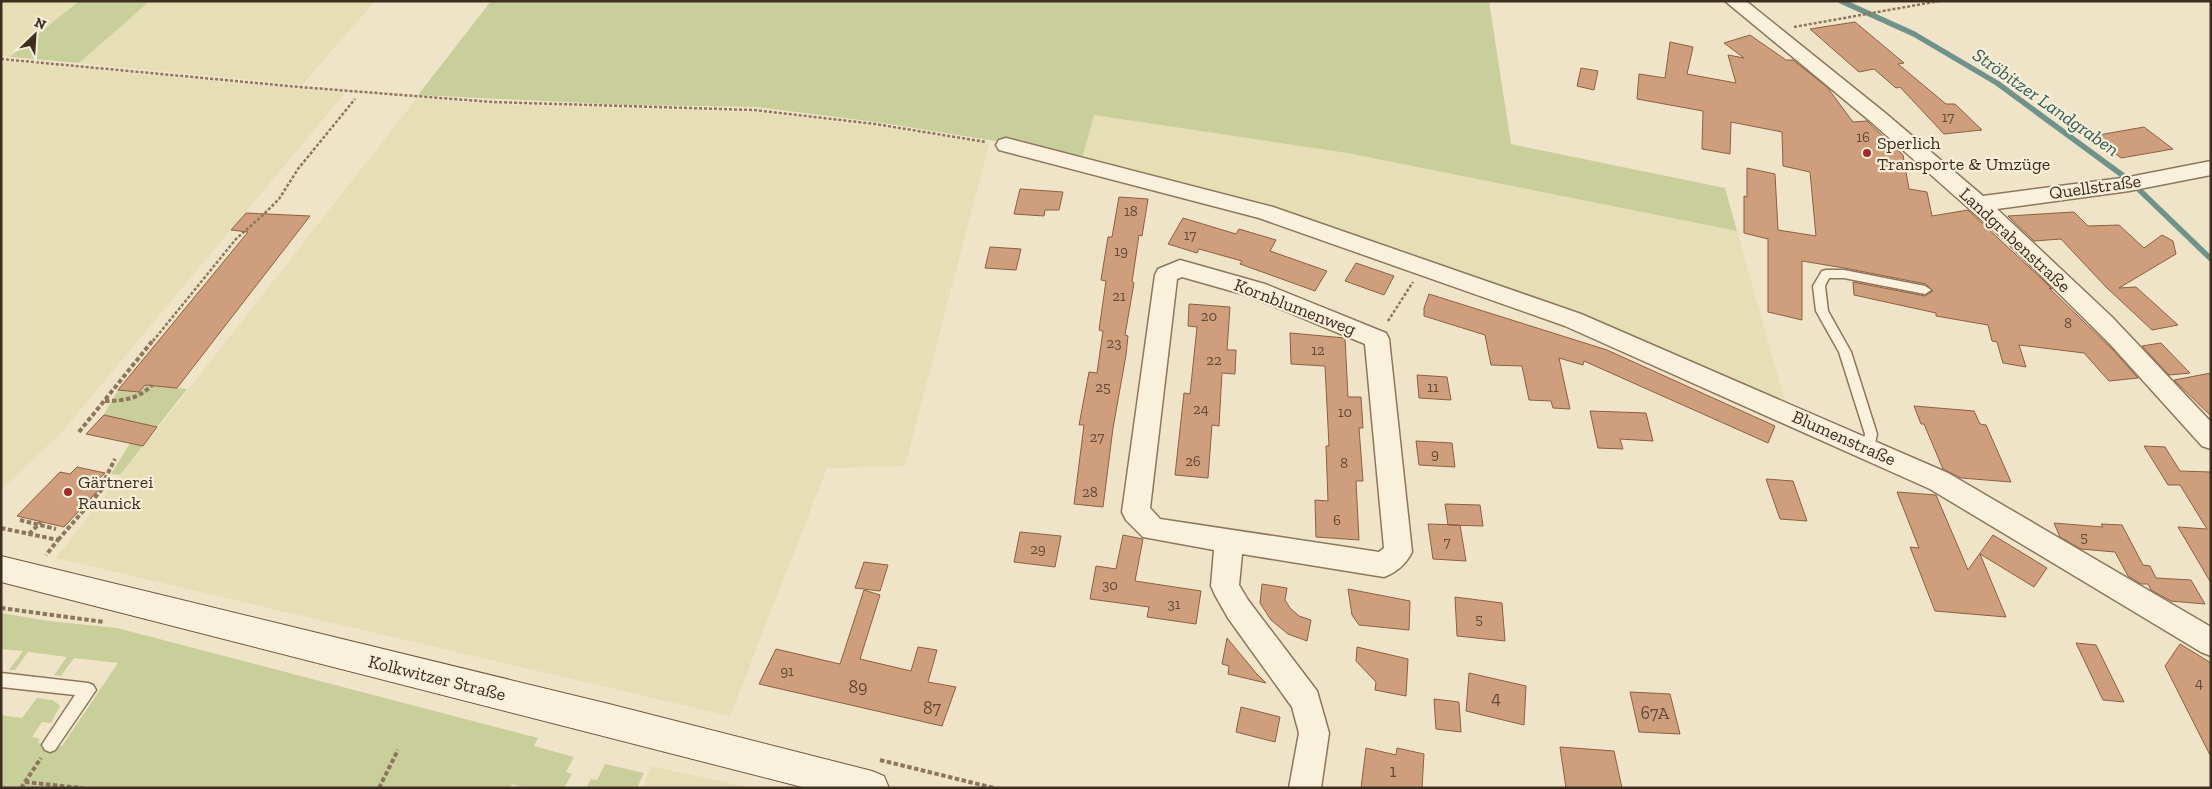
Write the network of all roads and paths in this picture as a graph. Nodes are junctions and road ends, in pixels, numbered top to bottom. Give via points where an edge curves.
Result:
1 (1734, 1) edge
2 (1939, 1) edge
3 (1772, 31) junction
4 (1, 59) edge
5 (355, 99) dead end
6 (1006, 145) joint
7 (2211, 168) edge
8 (1979, 204) junction
9 (1422, 268) junction
10 (1925, 290) dead end
11 (1377, 339) junction
12 (152, 385) dead end
13 (104, 401) junction
14 (79, 432) dead end
15 (2211, 439) edge
16 (1868, 449) junction
17 (115, 459) dead end
18 (20, 520) dead end
19 (39, 523) junction
20 (1, 528) edge
21 (56, 529) dead end
22 (29, 534) junction
23 (58, 540) junction
24 (1229, 542) junction
25 (46, 556) dead end
26 (1, 569) edge
27 (1, 608) edge
28 (109, 622) dead end
29 (2211, 642) edge
30 (1, 680) edge
31 (50, 745) joint
32 (398, 750) dead end
33 (25, 782) junction
34 (21, 788) edge
35 (82, 788) edge
36 (379, 788) edge
37 (872, 788) edge
38 (1305, 788) edge

1 - 3 street, Landgrabenstraße
2 - 3 path
3 - 8 street, Landgrabenstraße
4 - 6 path via 279,86 492,102 754,110 875,124
5 - 13 path via 298,169 292,181 255,225 236,239
6 - 9 street, Blumenstraße via 1265,212
7 - 8 street, Quellstraße via 2133,183
8 - 15 street, Landgrabenstraße via 2104,323
9 - 11 path
9 - 16 street, Blumenstraße via 1573,320
10 - 16 lane via 1844,274 1826,274 1819,286 1822,311 1845,352 1871,434
11 - 24 street, Kornblumenweg via 1398,552 1384,566
11 - 24 street, Kornblumenweg via 1257,290 1180,268 1166,275 1136,512 1153,529
12 - 13 path via 135,398
13 - 14 path
16 - 29 street, Blumenstraße via 1938,481
17 - 23 path via 105,479 110,480
18 - 19 path
19 - 21 path
19 - 22 path
20 - 22 path
22 - 23 path
23 - 25 path
24 - 38 street via 1226,586 1238,609 1306,701 1314,733
26 - 37 main road, Kolkwitzer Straße
27 - 28 path
30 - 31 lane via 88,690
31 - 33 path
32 - 36 path
33 - 34 path
33 - 35 path

